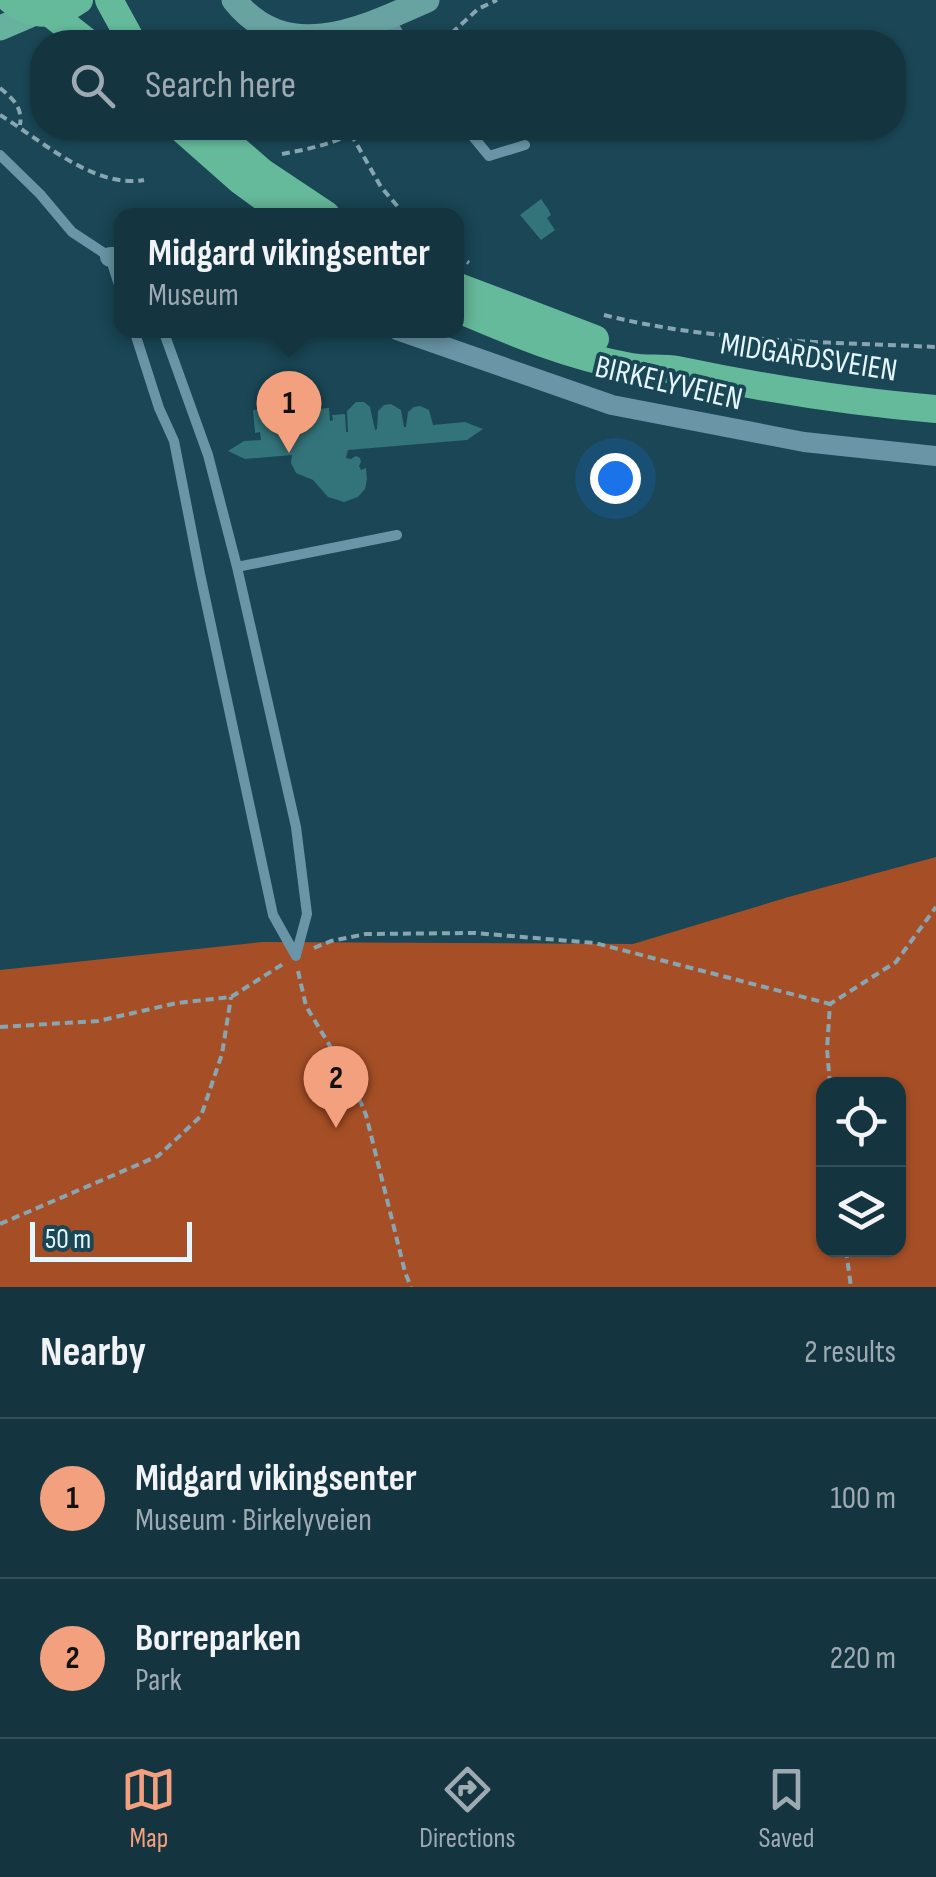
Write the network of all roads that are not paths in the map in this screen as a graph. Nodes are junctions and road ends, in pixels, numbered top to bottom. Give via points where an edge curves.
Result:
1 (79, 0) edge
2 (109, 0) edge
3 (234, 0) edge
4 (428, 0) edge
5 (32, 9) edge
6 (388, 18) junction
7 (0, 28) edge
8 (66, 30) edge
9 (125, 30) edge
10 (275, 30) edge
11 (354, 30) edge
12 (396, 30) edge
13 (194, 140) edge
14 (224, 140) edge
15 (475, 140) edge
16 (524, 145) dead end
17 (0, 155) edge
18 (277, 208) edge
19 (314, 208) edge
20 (114, 256) edge
21 (464, 275) edge
22 (464, 311) edge
23 (137, 338) edge
24 (166, 338) edge
25 (420, 338) edge
26 (671, 368) junction
27 (936, 409) edge
28 (936, 456) edge
29 (397, 535) dead end
30 (237, 567) junction

1 - 5 highway via 65,10
2 - 9 highway
3 - 10 main road
4 - 6 main road
5 - 7 main road
5 - 8 highway
6 - 11 main road
6 - 12 lane
13 - 18 highway
14 - 19 highway
15 - 16 lane via 488,156
17 - 20 lane via 72,232
21 - 26 highway, MIDGARDSVEIEN via 575,332
22 - 26 highway, MIDGARDSVEIEN via 594,358
23 - 30 lane via 174,441 273,915 296,956 307,914 296,827
24 - 30 lane via 208,455
25 - 28 street, BIRKELYVEIEN via 612,405 804,442
26 - 27 highway, MIDGARDSVEIEN via 805,394
29 - 30 lane

